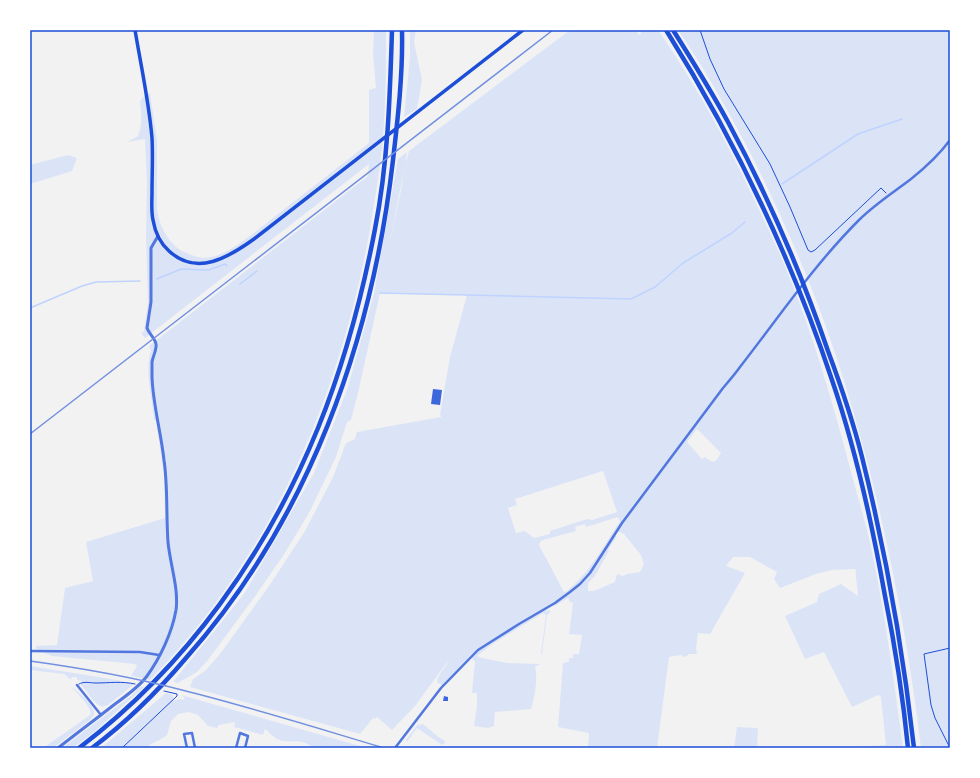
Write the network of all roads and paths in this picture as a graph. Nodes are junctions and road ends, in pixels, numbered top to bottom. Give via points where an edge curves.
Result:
1 (135, 30) edge
2 (391, 30) edge
3 (403, 30) edge
4 (523, 30) edge
5 (666, 30) edge
6 (673, 30) edge
7 (700, 30) edge
8 (950, 140) edge
9 (888, 195) junction
10 (158, 236) junction
11 (950, 648) edge
12 (30, 651) edge
13 (160, 655) junction
14 (123, 682) dead end
15 (77, 685) joint
16 (175, 693) dead end
17 (101, 715) junction
18 (58, 748) edge
19 (79, 748) edge
20 (92, 748) edge
21 (122, 748) edge
22 (187, 748) edge
23 (195, 748) edge
24 (236, 748) edge
25 (245, 748) edge
26 (395, 748) edge
27 (908, 748) edge
28 (914, 748) edge
29 (950, 748) edge

1 - 10 main road via 152,138 152,207
2 - 19 highway via 386,155 376,228 347,346 307,454 267,532 217,608 146,690
3 - 20 highway via 399,112 374,278 354,351 315,455 273,537 223,614 153,695
4 - 10 main road via 236,251 204,264 189,262 180,259 163,246
5 - 27 highway via 709,101 758,196 793,273 832,380 855,458 876,546 894,642
6 - 28 highway via 728,121 777,220 815,312 838,378 862,457 882,543 895,612
7 - 9 path via 724,89 770,164 808,250 815,250 881,188
8 - 9 street via 925,167
9 - 26 street via 831,250 790,300 622,523 590,573 555,603 478,650 441,688
10 - 13 street via 151,248 151,302 147,328 156,345 152,363 153,391 166,475 168,543 177,601 172,629
11 - 29 path via 924,654 933,711
12 - 13 street via 140,652
13 - 17 street via 146,677
14 - 15 path via 82,682
15 - 17 street
16 - 21 path via 177,696 173,701
17 - 18 street
22 - 23 street via 184,734 192,733
24 - 25 street via 240,733 248,736

